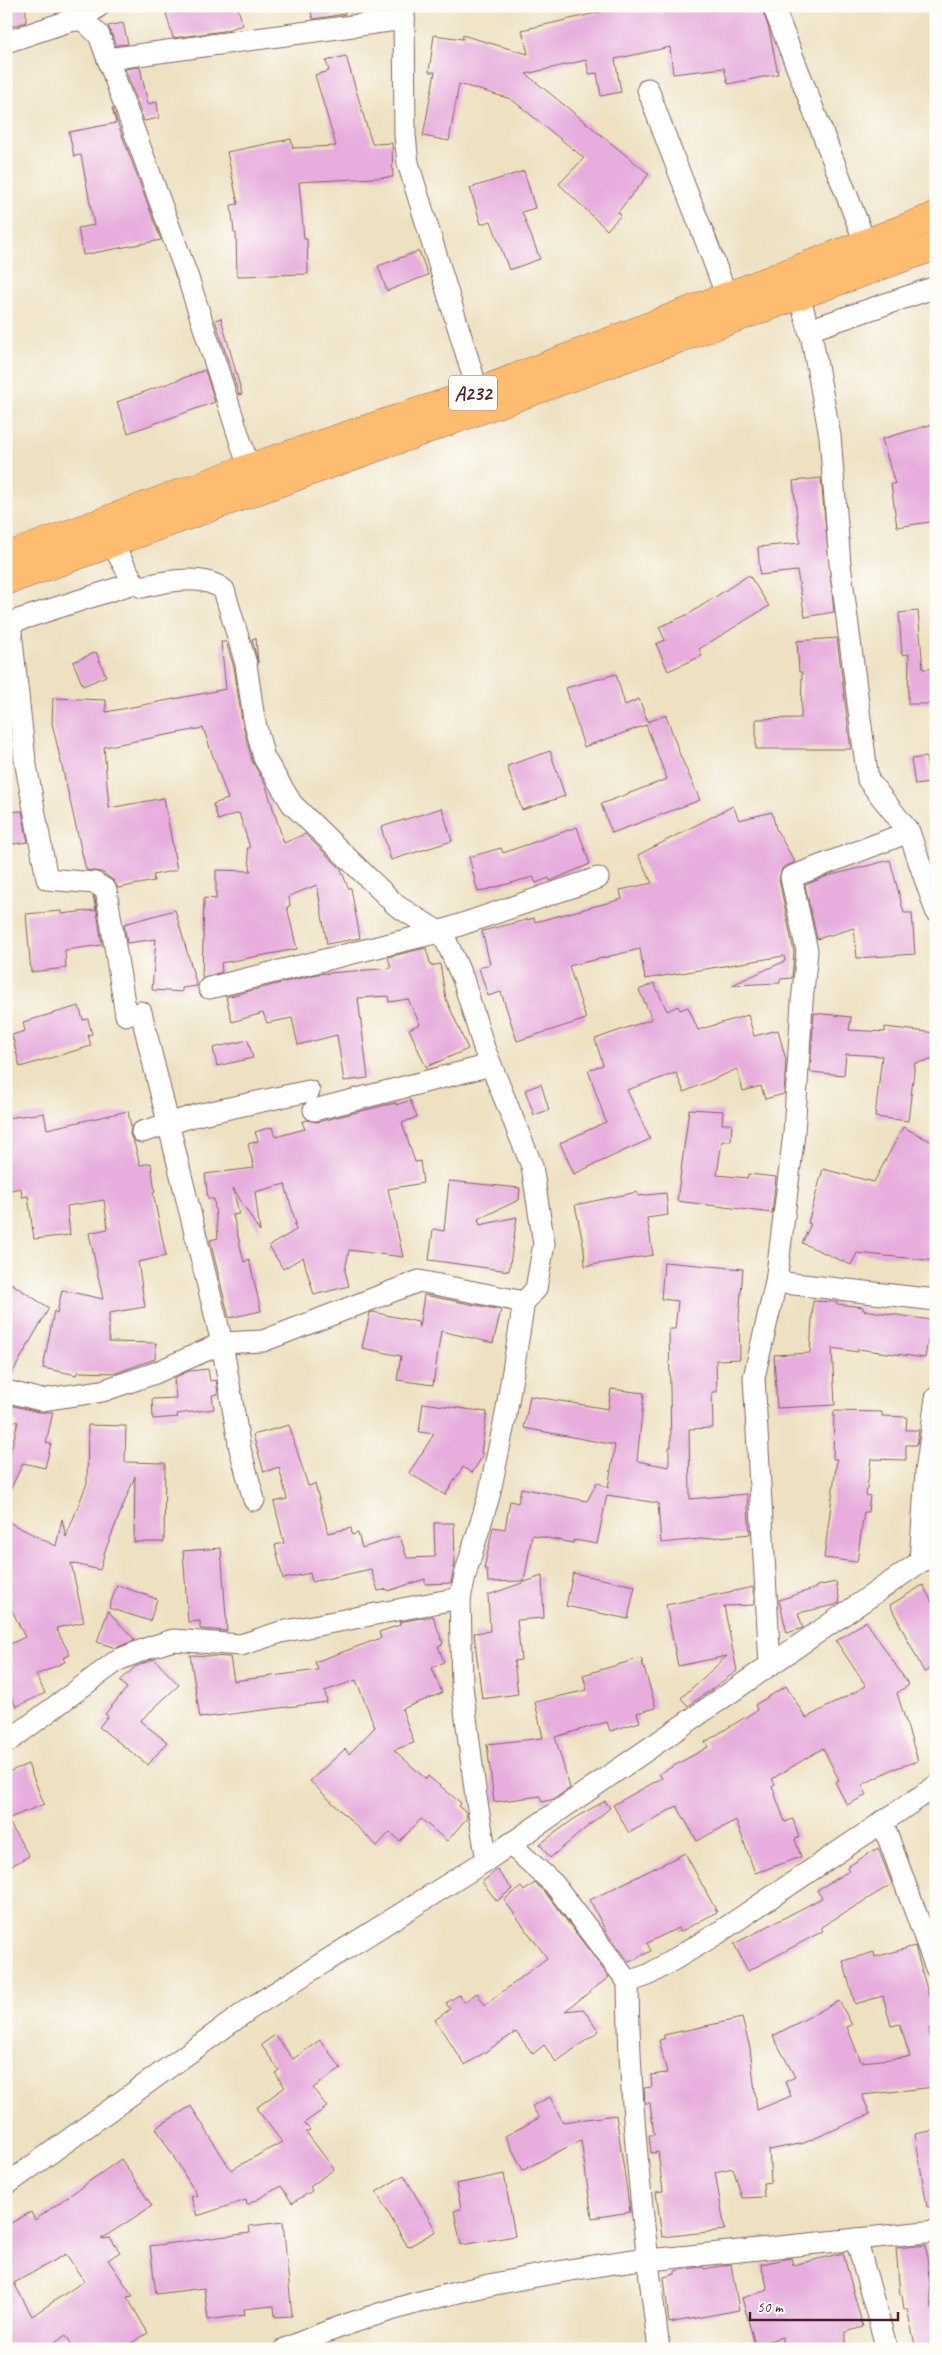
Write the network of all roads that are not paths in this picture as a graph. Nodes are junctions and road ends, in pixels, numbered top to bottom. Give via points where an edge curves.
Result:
1 (100, 6) edge
2 (773, 6) edge
3 (404, 12) edge
4 (82, 19) junction
5 (6, 42) edge
6 (108, 59) junction
7 (648, 90) dead end
8 (936, 216) edge
9 (865, 242) junction
10 (936, 246) edge
11 (936, 287) edge
12 (726, 295) junction
13 (799, 296) junction
14 (809, 330) junction
15 (478, 392) junction
16 (249, 468) junction
17 (111, 542) junction
18 (8, 569) edge
19 (134, 583) junction
20 (8, 623) edge
21 (909, 832) junction
22 (598, 878) dead end
23 (936, 911) edge
24 (439, 932) junction
25 (209, 988) dead end
26 (491, 1065) junction
27 (168, 1123) junction
28 (142, 1132) dead end
29 (776, 1282) junction
30 (936, 1300) edge
31 (524, 1302) junction
32 (222, 1343) junction
33 (6, 1391) edge
34 (936, 1398) edge
35 (254, 1500) dead end
36 (928, 1559) edge
37 (460, 1598) junction
38 (770, 1665) junction
39 (6, 1743) edge
40 (936, 1786) edge
41 (882, 1820) junction
42 (510, 1844) junction
43 (487, 1860) junction
44 (936, 1968) edge
45 (628, 1982) junction
46 (6, 2185) edge
47 (936, 2231) edge
48 (856, 2239) junction
49 (647, 2258) junction
50 (285, 2349) edge
51 (659, 2349) edge
52 (886, 2349) edge

1 - 4 street
2 - 9 street
3 - 6 street
3 - 15 street via 408,163
4 - 5 street
4 - 6 street via 100,35
6 - 16 street via 188,278
7 - 12 street
8 - 9 highway, A232
9 - 12 highway, A232
10 - 13 highway, A232
11 - 14 street
12 - 15 highway, A232
13 - 14 street
13 - 17 highway, A232
14 - 21 street via 830,436 840,564 868,780
15 - 16 highway, A232
16 - 18 highway, A232
17 - 18 highway, A232
17 - 19 street
19 - 20 street
19 - 24 street via 142,587 161,582 206,581 224,590 246,664 264,758 292,804 397,906
20 - 27 street via 25,760 47,879 95,883 106,890 134,1014
21 - 23 street
21 - 29 street via 791,877 807,951 794,1133
22 - 24 street
24 - 25 street
24 - 26 street via 463,979
26 - 27 street via 312,1101
26 - 31 street via 532,1166 544,1244 536,1289
27 - 28 street
27 - 32 street
29 - 30 street
29 - 38 street via 754,1377
31 - 32 street via 419,1280 263,1341
31 - 37 street via 489,1496
32 - 33 street via 155,1373 102,1391 41,1400
32 - 35 street via 240,1449
34 - 36 street via 926,1472
36 - 38 street
37 - 39 street via 282,1632 241,1645 173,1640 118,1660
37 - 43 street via 462,1686
38 - 42 street
40 - 41 street
41 - 44 street
41 - 45 street via 715,1935 648,1975
42 - 43 street
42 - 45 street via 554,1884
43 - 46 street via 251,2008
45 - 49 street via 629,2039
47 - 48 street
48 - 49 street
48 - 52 street
49 - 50 street via 540,2273 418,2301 327,2330
49 - 51 street

